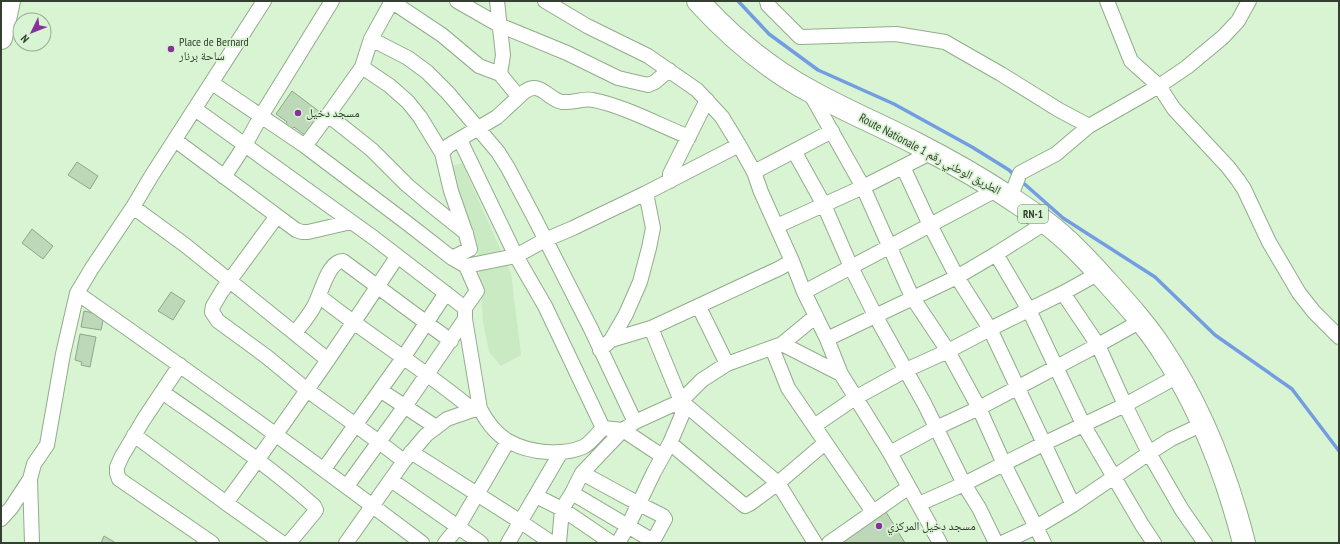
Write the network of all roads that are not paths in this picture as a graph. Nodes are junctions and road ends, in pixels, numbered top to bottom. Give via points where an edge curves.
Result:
1 (9, 1) edge
2 (264, 1) edge
3 (332, 1) edge
4 (391, 1) edge
5 (457, 1) edge
6 (545, 1) edge
7 (698, 1) edge
8 (767, 1) edge
9 (1107, 1) edge
10 (1249, 1) edge
11 (498, 13) edge
12 (1, 38) edge
13 (371, 39) junction
14 (362, 67) junction
15 (669, 70) junction
16 (500, 74) junction
17 (212, 83) junction
18 (1159, 86) junction
19 (809, 91) junction
20 (518, 96) junction
21 (707, 100) junction
22 (195, 109) junction
23 (328, 115) junction
24 (260, 116) junction
25 (1089, 126) junction
26 (478, 129) junction
27 (832, 131) junction
28 (688, 137) junction
29 (176, 140) junction
30 (460, 140) junction
31 (245, 145) junction
32 (740, 145) junction
33 (304, 146) junction
34 (794, 151) junction
35 (932, 152) junction
36 (442, 153) junction
37 (903, 167) junction
38 (754, 172) junction
39 (224, 177) junction
40 (670, 181) junction
41 (863, 187) junction
42 (646, 193) junction
43 (1004, 194) junction
44 (824, 205) junction
45 (134, 207) junction
46 (277, 216) junction
47 (351, 222) junction
48 (1045, 222) junction
49 (930, 225) junction
50 (777, 226) junction
51 (466, 234) junction
52 (545, 240) junction
53 (890, 246) junction
54 (996, 254) junction
55 (516, 256) junction
56 (397, 257) junction
57 (452, 258) junction
58 (792, 260) junction
59 (466, 266) junction
60 (851, 267) junction
61 (1099, 273) junction
62 (957, 277) junction
63 (230, 282) junction
64 (377, 287) junction
65 (804, 292) junction
66 (77, 293) junction
67 (446, 293) junction
68 (1063, 293) junction
69 (319, 296) junction
70 (912, 297) junction
71 (699, 307) junction
72 (1029, 310) junction
73 (465, 313) junction
74 (876, 315) junction
75 (816, 316) junction
76 (1141, 320) junction
77 (353, 323) junction
78 (426, 323) junction
79 (651, 328) junction
80 (990, 329) junction
81 (295, 333) junction
82 (1339, 337) edge
83 (827, 339) junction
84 (611, 340) junction
85 (451, 341) junction
86 (1098, 345) junction
87 (777, 346) junction
88 (600, 350) junction
89 (948, 351) junction
90 (403, 358) junction
91 (328, 360) junction
92 (727, 364) junction
93 (180, 365) junction
94 (1057, 366) junction
95 (906, 370) junction
96 (427, 374) junction
97 (841, 374) junction
98 (1178, 376) junction
99 (1018, 387) junction
100 (307, 390) junction
101 (380, 390) junction
102 (162, 392) junction
103 (855, 398) junction
104 (681, 401) junction
105 (405, 406) junction
106 (1125, 406) junction
107 (979, 408) junction
108 (477, 410) junction
109 (635, 422) junction
110 (1203, 424) junction
111 (355, 425) junction
112 (814, 426) junction
113 (1084, 426) junction
114 (436, 427) junction
115 (603, 428) junction
116 (936, 428) junction
117 (623, 430) junction
118 (276, 434) junction
119 (134, 435) junction
120 (508, 441) junction
121 (380, 442) junction
122 (670, 443) junction
123 (825, 443) junction
124 (1044, 444) junction
125 (561, 452) junction
126 (1149, 453) junction
127 (890, 454) junction
128 (662, 456) junction
129 (407, 457) junction
130 (258, 460) junction
131 (1004, 464) junction
132 (324, 469) junction
133 (582, 473) junction
134 (1113, 478) junction
135 (30, 479) junction
136 (391, 480) junction
137 (778, 483) junction
138 (964, 484) junction
139 (347, 486) junction
140 (909, 486) junction
141 (572, 493) junction
142 (477, 494) junction
143 (536, 496) junction
144 (226, 503) junction
145 (639, 504) junction
146 (919, 504) junction
147 (373, 505) junction
148 (1073, 505) junction
149 (562, 509) junction
150 (873, 512) junction
151 (1, 520) edge
152 (521, 522) junction
153 (628, 526) junction
154 (458, 527) junction
155 (1036, 527) junction
156 (653, 542) edge
157 (32, 543) edge
158 (212, 543) edge
159 (282, 543) edge
160 (290, 543) edge
161 (346, 543) edge
162 (422, 543) edge
163 (445, 543) edge
164 (481, 543) edge
165 (508, 543) edge
166 (552, 543) edge
167 (559, 543) edge
168 (612, 543) edge
169 (618, 543) edge
170 (815, 543) edge
171 (829, 543) edge
172 (940, 543) edge
173 (996, 543) edge
174 (1002, 543) edge
175 (1044, 543) edge
176 (1154, 543) edge
177 (1205, 543) edge
178 (1244, 543) edge

1 - 12 highway
2 - 17 street
3 - 24 street
4 - 13 street
4 - 16 street via 442,34 478,66
5 - 11 street
6 - 15 street via 587,26 642,52
7 - 19 highway, Route Nationale الطريق الوطني رقم 1 / RN-1 via 742,43
8 - 25 street via 800,37 896,34 945,42
9 - 18 street via 1131,61
10 - 18 street via 1238,21 1223,37 1197,60
11 - 15 street via 618,78 648,85
11 - 16 street via 503,55
13 - 14 street
13 - 26 street via 408,58 427,72
14 - 23 street
14 - 36 street via 408,102
15 - 21 street
16 - 20 street
17 - 22 street
17 - 24 street
18 - 25 street
18 - 82 street via 1174,109 1228,166 1244,189 1269,242 1299,293
19 - 27 street
19 - 35 highway, Route Nationale الطريق الوطني رقم 1 / RN-1
20 - 26 street via 497,117
20 - 28 street via 534,88 564,102 585,99 603,103
21 - 28 street
21 - 32 street via 722,116
22 - 29 street
22 - 31 street
23 - 33 street
23 - 51 street via 372,150 407,185
24 - 31 street
24 - 33 street
25 - 43 street via 1056,154 1020,173
26 - 30 street
26 - 52 street via 508,168
27 - 34 street
27 - 41 street
28 - 40 street via 670,174
29 - 39 street
29 - 45 street
30 - 36 street via 448,146
30 - 55 street
31 - 39 street
31 - 47 street
32 - 38 street
32 - 40 street
33 - 57 street
34 - 38 street
34 - 44 street
35 - 37 street
35 - 43 highway, Route Nationale الطريق الوطني رقم 1 / RN-1
36 - 51 street via 451,191
37 - 41 street
37 - 49 street
38 - 50 street
39 - 46 street
40 - 42 street
41 - 44 street
41 - 53 street
42 - 52 street
42 - 84 street via 653,228 649,248 640,282
43 - 48 highway, Route Nationale الطريق الوطني رقم 1 / RN-1
43 - 49 street
44 - 50 street
44 - 60 street
45 - 63 street
45 - 66 street
46 - 47 street via 302,232
46 - 63 street
47 - 56 street
48 - 54 street
48 - 61 highway, Route Nationale الطريق الوطني رقم 1 / RN-1
49 - 53 street
49 - 62 street
50 - 58 street
51 - 57 street via 470,248
52 - 55 street
52 - 88 street
53 - 60 street
53 - 70 street
54 - 62 street
54 - 72 street
55 - 59 street
55 - 115 street via 545,306
56 - 64 street
56 - 67 street
57 - 59 street
58 - 65 street
58 - 71 street
59 - 73 street via 477,291
60 - 65 street
60 - 74 street
61 - 68 street
61 - 76 highway, Route Nationale الطريق الوطني رقم 1 / RN-1
62 - 70 street
62 - 80 street
63 - 81 street
63 - 100 street via 213,306 215,318
64 - 69 street via 344,261 339,261 323,283
64 - 77 street
64 - 78 street
65 - 75 street
66 - 93 street
66 - 135 street via 47,445 34,464
67 - 73 street
67 - 78 street
68 - 72 street
68 - 86 street
69 - 77 street
69 - 81 street
70 - 74 street
70 - 89 street
71 - 79 street
71 - 92 street
72 - 80 street
72 - 94 street
73 - 85 street
73 - 108 street
74 - 83 street
74 - 95 street
75 - 83 street
75 - 87 street
76 - 86 street
76 - 98 highway, Route Nationale الطريق الوطني رقم 1 / RN-1
77 - 90 street
77 - 91 street
78 - 85 street
78 - 90 street
79 - 84 street
79 - 104 street
80 - 89 street
80 - 99 street
81 - 91 street
83 - 97 street
84 - 88 street
85 - 96 street
86 - 94 street
86 - 106 street
87 - 92 street
87 - 97 street
87 - 112 street via 788,388
88 - 109 street
89 - 95 street
89 - 107 street
90 - 96 street
90 - 101 street
91 - 100 street
92 - 104 street via 702,380
93 - 102 street
93 - 118 street
94 - 99 street
94 - 113 street
95 - 103 street
95 - 116 street
96 - 105 street
96 - 108 street
97 - 103 street
98 - 106 street
98 - 110 highway, Route Nationale الطريق الوطني رقم 1 / RN-1
99 - 107 street
99 - 124 street
100 - 111 street
100 - 118 street
101 - 105 street
101 - 111 street
102 - 119 street
102 - 130 street
103 - 112 street
103 - 127 street
104 - 109 street
104 - 122 street via 682,416
104 - 137 street
105 - 114 street
105 - 121 street
106 - 113 street
106 - 126 street
107 - 116 street
107 - 131 street
108 - 114 street via 447,420
108 - 120 street
109 - 117 street
110 - 126 street
110 - 178 highway, Route Nationale الطريق الوطني رقم 1 / RN-1 via 1218,458
111 - 121 street
111 - 132 street
112 - 123 street
113 - 124 street
113 - 134 street
114 - 129 street
115 - 117 street
115 - 125 street via 585,446
116 - 127 street
116 - 138 street
117 - 128 street
117 - 133 street
118 - 130 street
118 - 132 street
119 - 144 street
119 - 158 street via 117,467 119,479
120 - 125 street via 537,450
120 - 142 street
121 - 129 street
121 - 139 street
122 - 128 street
122 - 137 street via 745,506
123 - 137 street
123 - 150 street
124 - 131 street
124 - 148 street
125 - 143 street
126 - 134 street
126 - 177 street via 1182,510
127 - 140 street
128 - 145 street
129 - 136 street
129 - 142 street
130 - 144 street
130 - 160 street via 316,508
131 - 138 street
131 - 155 street
132 - 139 street
133 - 141 street
133 - 145 street
134 - 148 street
134 - 176 street
135 - 151 street
135 - 157 street
136 - 147 street
136 - 154 street
137 - 170 street
138 - 146 street
138 - 173 street
139 - 147 street
140 - 146 street
140 - 150 street
141 - 149 street
141 - 153 street
142 - 152 street
142 - 154 street
143 - 149 street
143 - 152 street
144 - 159 street
145 - 153 street
145 - 156 street via 665,519
146 - 172 street
147 - 161 street
147 - 162 street
148 - 155 street
149 - 167 street
149 - 168 street
150 - 171 street
152 - 165 street
152 - 166 street
153 - 156 street
153 - 169 street
154 - 163 street
154 - 164 street
155 - 174 street
155 - 175 street

